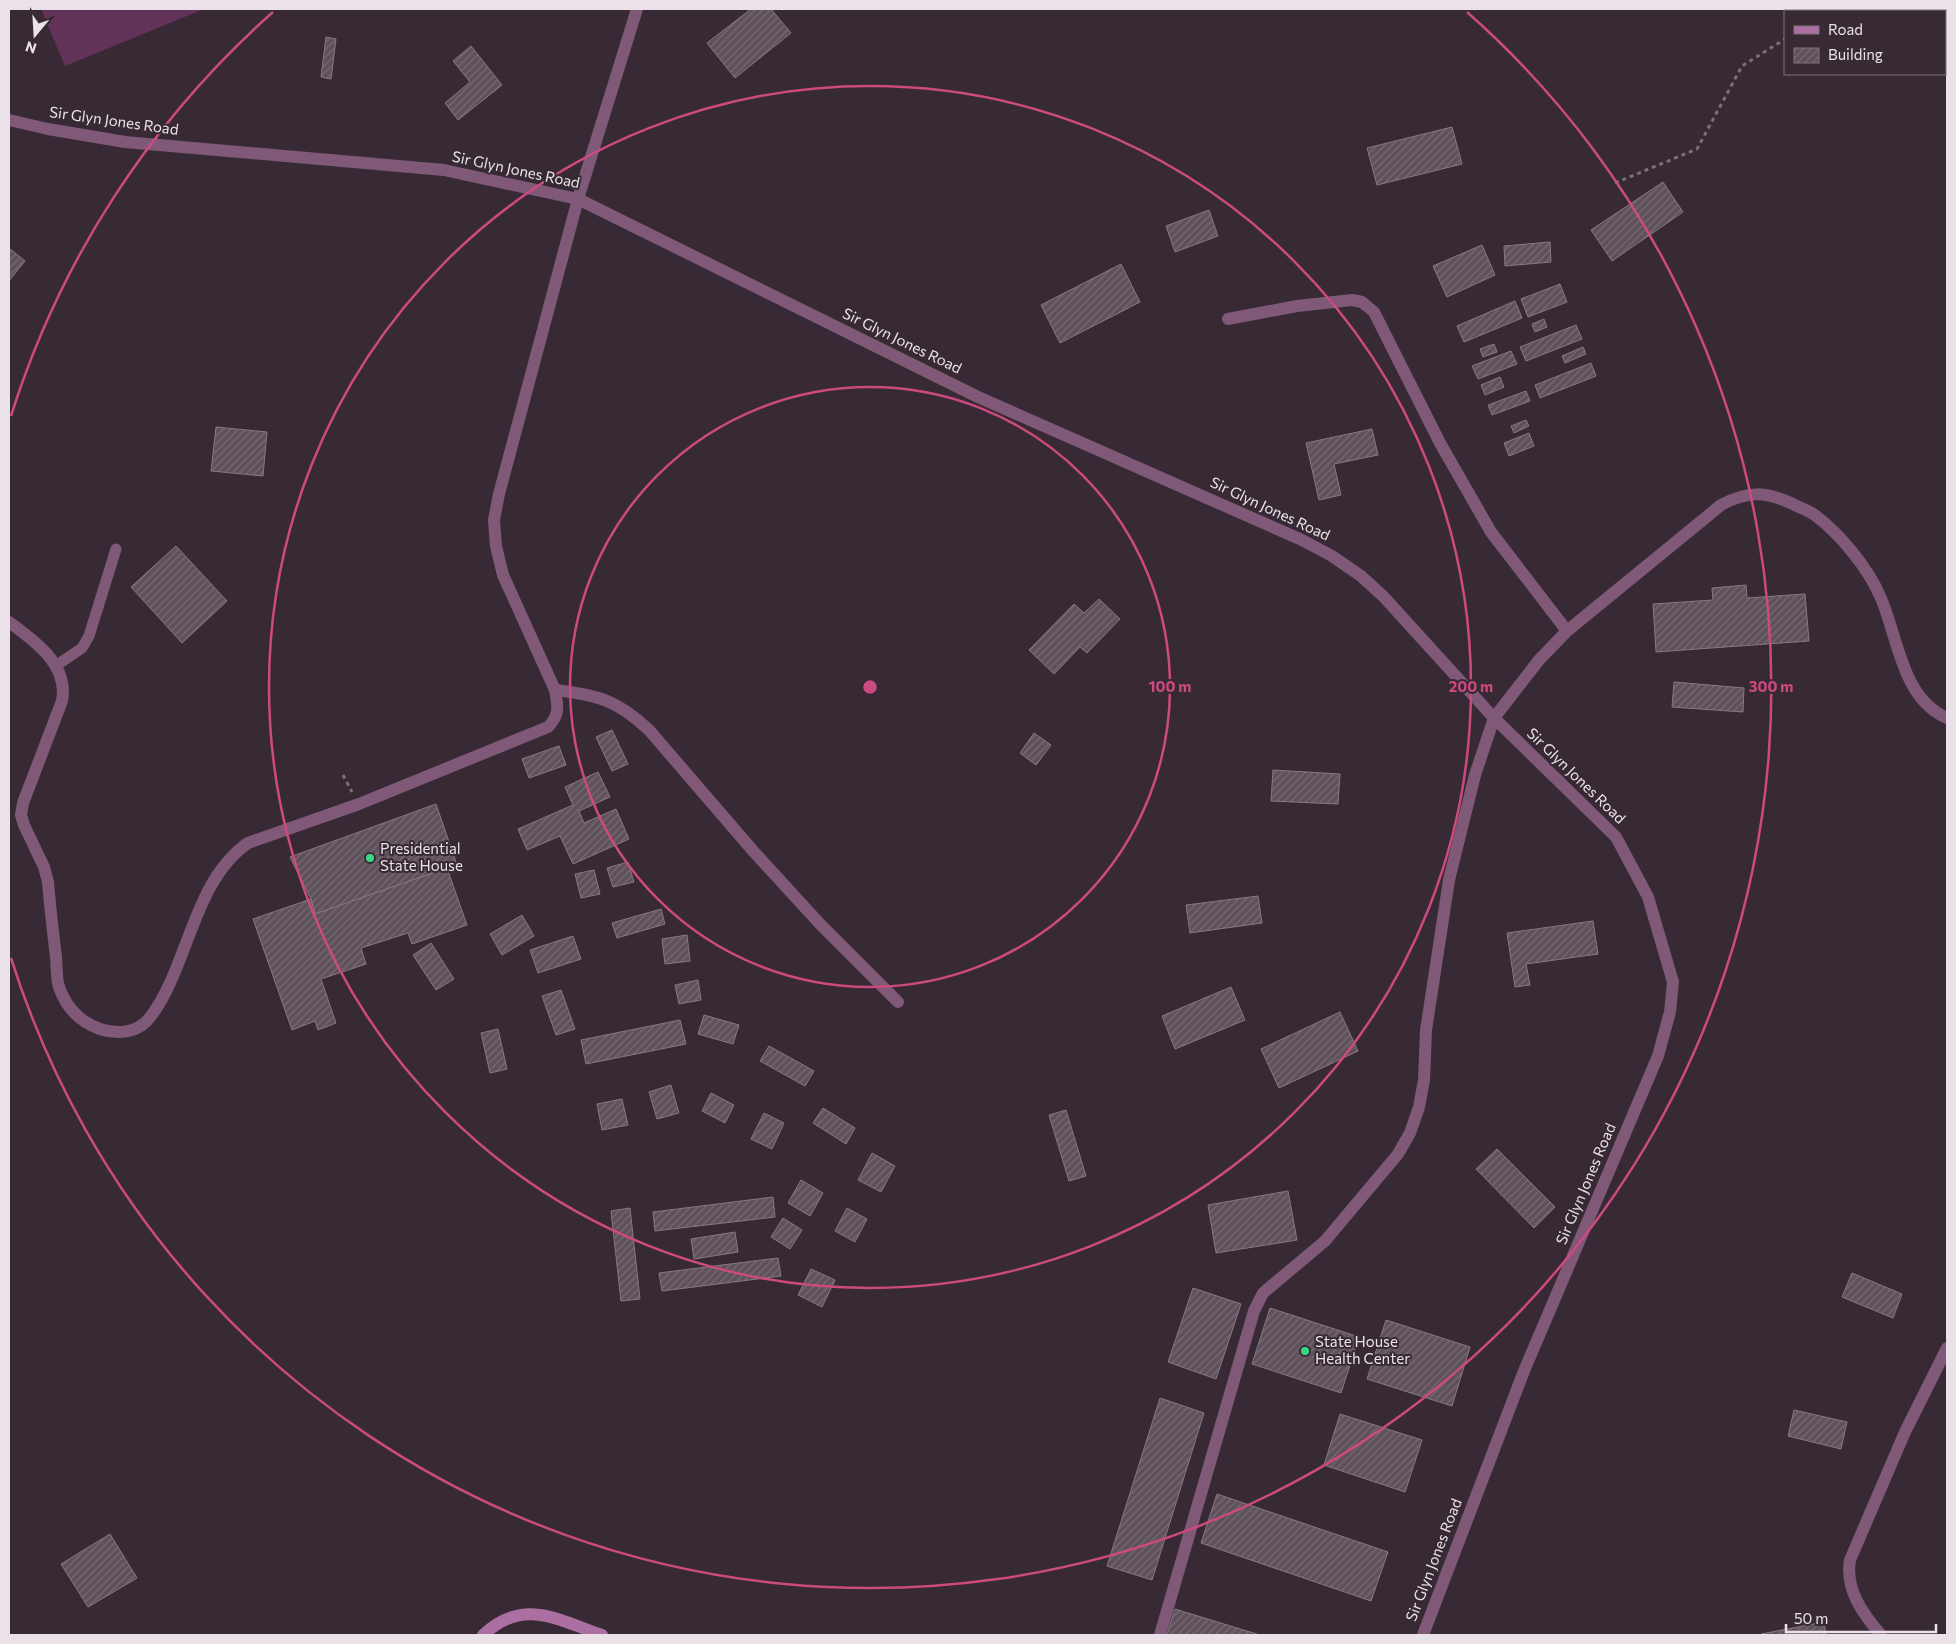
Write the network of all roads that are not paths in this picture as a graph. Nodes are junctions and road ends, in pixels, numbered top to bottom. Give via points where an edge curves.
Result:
1 (637, 9) edge
2 (9, 120) edge
3 (578, 199) junction
4 (1228, 319) dead end
5 (116, 549) dead end
6 (9, 622) edge
7 (1567, 631) junction
8 (57, 666) junction
9 (555, 690) junction
10 (1494, 718) junction
11 (1947, 718) edge
12 (898, 1002) dead end
13 (1947, 1348) edge
14 (483, 1635) edge
15 (602, 1635) edge
16 (1160, 1635) edge
17 (1423, 1635) edge
18 (1881, 1635) edge

1 - 3 street
2 - 3 street, Sir Glyn Jones Road via 126,142 444,170
3 - 9 street via 494,520 496,546 504,575
3 - 10 street, Sir Glyn Jones Road via 978,397 1332,556 1383,596
4 - 7 street via 1352,300 1368,306 1491,532
5 - 8 lane via 89,636 82,648
6 - 8 street via 29,636
7 - 10 street via 1533,667
7 - 11 street via 1721,506 1751,493 1770,496 1816,515 1843,541 1879,595 1918,695
8 - 9 street via 65,689 62,702 21,815 48,882 59,986 69,1008 87,1025 107,1032 124,1033 139,1027 150,1017 166,989 207,893 236,851 248,843 359,804 548,727 556,719
9 - 12 street via 587,693 614,702 631,713 820,924
10 - 16 street via 1475,775 1449,880 1426,1030 1424,1080 1410,1133 1398,1154 1325,1241 1259,1300
10 - 17 street, Sir Glyn Jones Road via 1616,837 1648,898 1673,982 1670,1012 1658,1056 1524,1371
13 - 18 street via 1905,1432 1850,1560 1850,1583 1857,1604
14 - 15 street via 505,1619 529,1614 545,1615

